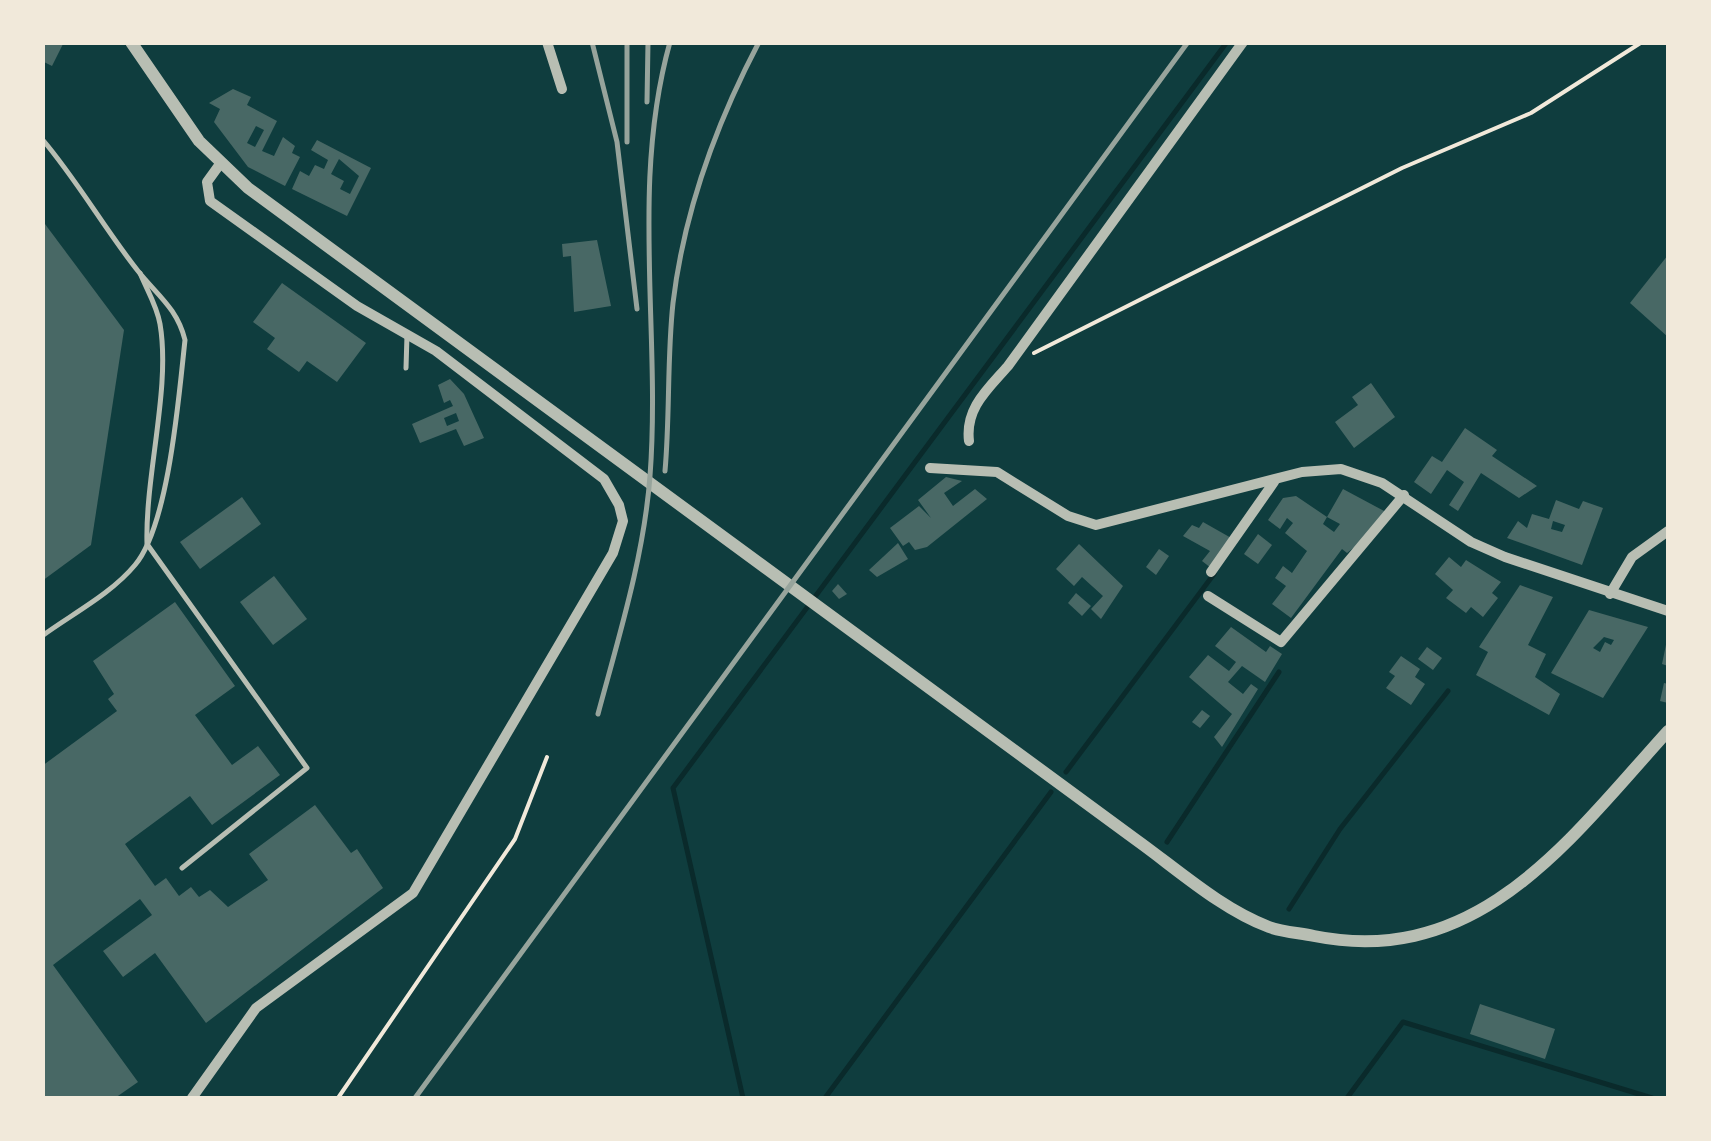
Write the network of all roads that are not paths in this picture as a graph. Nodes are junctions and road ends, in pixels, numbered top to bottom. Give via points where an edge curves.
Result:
1 (131, 42) edge
2 (547, 42) edge
3 (1243, 42) edge
4 (562, 89) dead end
5 (42, 139) edge
6 (220, 164) junction
7 (140, 273) junction
8 (408, 332) junction
9 (406, 368) dead end
10 (969, 441) dead end
11 (930, 468) dead end
12 (1274, 481) junction
13 (1404, 496) junction
14 (1668, 531) edge
15 (147, 544) junction
16 (1211, 572) dead end
17 (1610, 594) junction
18 (1208, 596) dead end
19 (1668, 611) edge
20 (42, 636) edge
21 (1668, 731) edge
22 (182, 868) dead end
23 (192, 1098) edge

1 - 6 street
2 - 4 street
3 - 10 street via 976,403
5 - 7 lane
6 - 8 street via 207,182 210,200 357,306
6 - 21 street via 1209,892 1269,927 1334,940 1400,942 1473,915 1534,876
7 - 15 lane via 160,326
7 - 15 lane via 174,311 184,340 167,468
8 - 9 lane
8 - 23 street via 604,479 620,505 620,536 414,892 256,1008
11 - 12 street via 996,472 1068,516 1096,525
12 - 13 street via 1341,469
12 - 16 street
13 - 17 street via 1472,542
13 - 18 street via 1280,642
14 - 17 street via 1632,557
15 - 20 lane via 124,576
15 - 22 lane via 307,768
17 - 19 street

